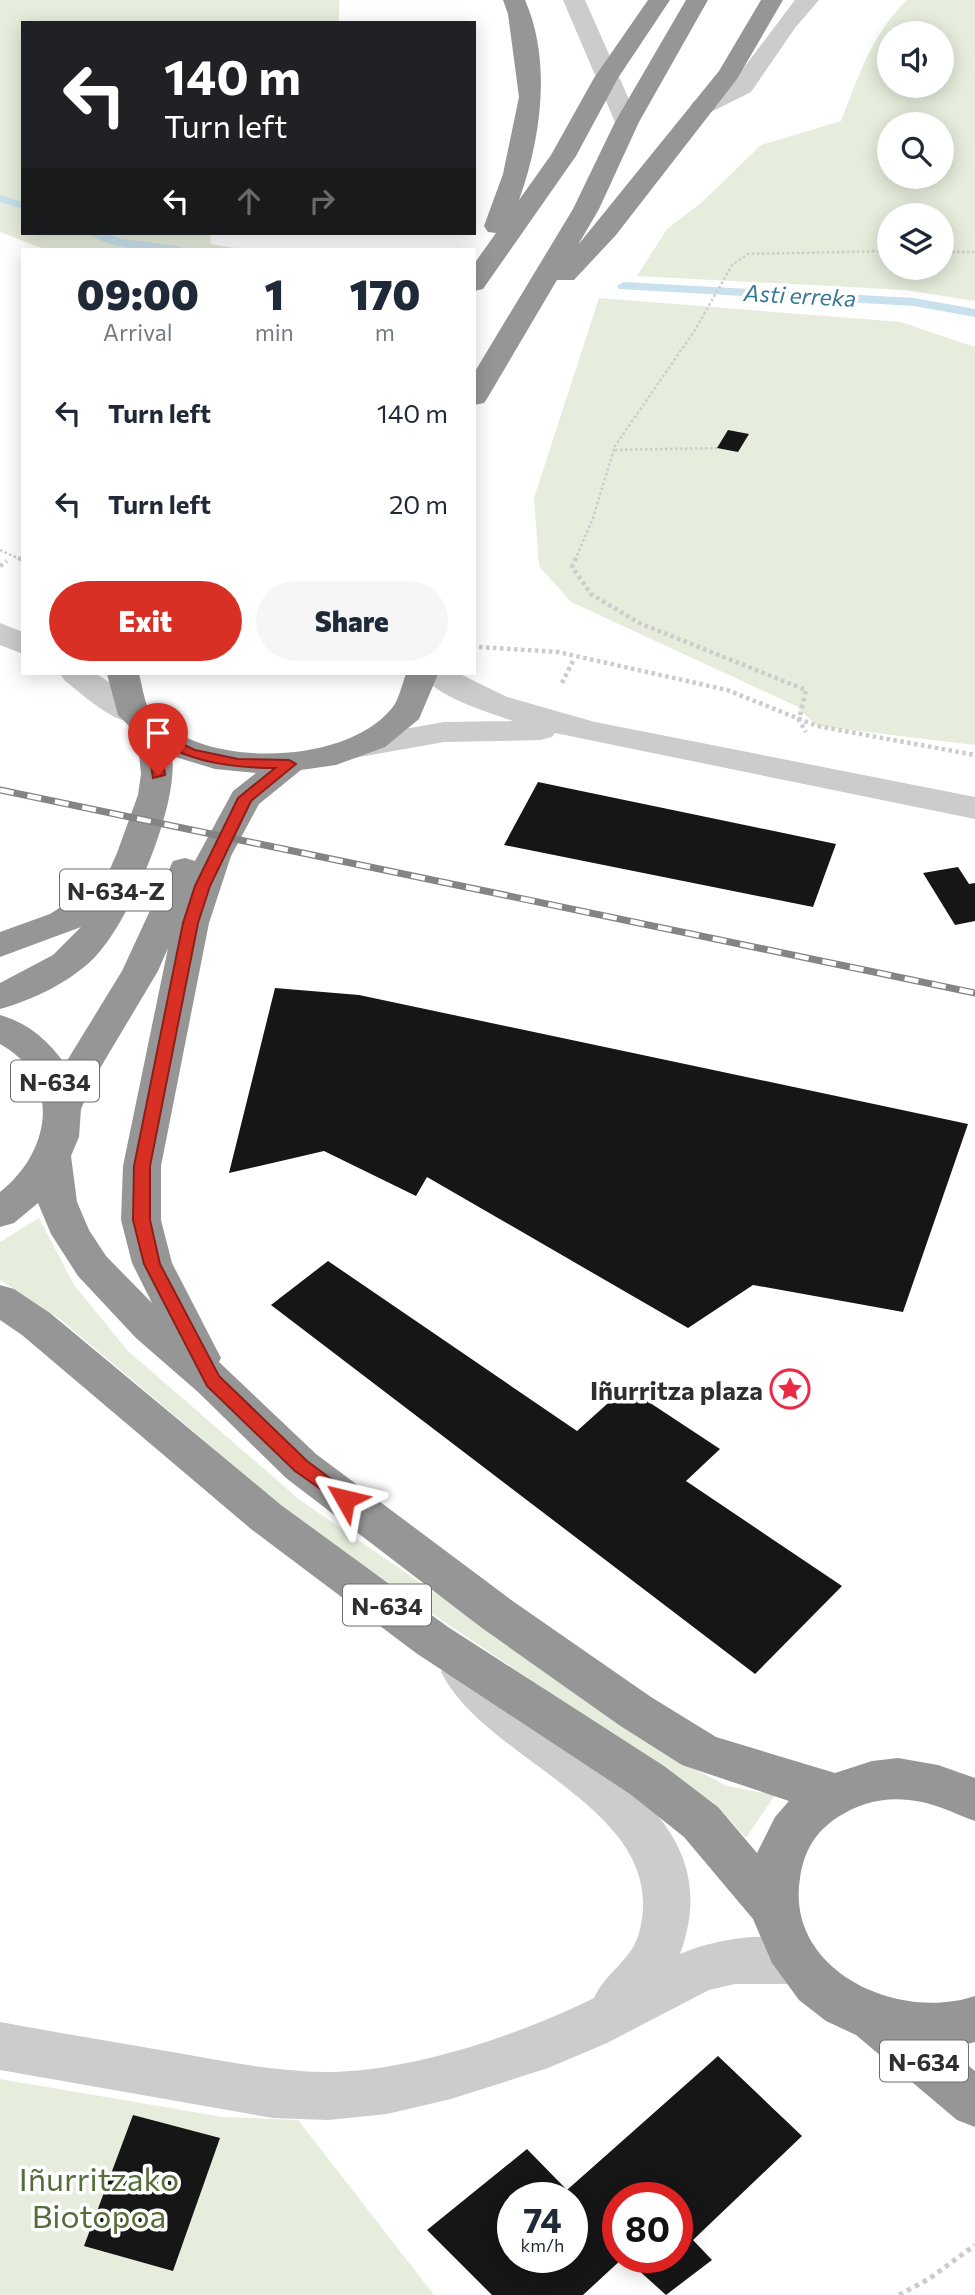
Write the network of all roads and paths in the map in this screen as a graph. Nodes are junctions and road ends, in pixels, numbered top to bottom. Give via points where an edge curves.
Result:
1 (514, 0) edge
2 (574, 0) edge
3 (659, 0) edge
4 (697, 0) edge
5 (772, 0) edge
6 (808, 0) edge
7 (606, 78) junction
8 (702, 107) junction
9 (627, 122) junction
10 (877, 251) edge
11 (954, 252) edge
12 (975, 252) edge
13 (477, 278) edge
14 (518, 324) junction
15 (476, 394) edge
16 (717, 448) dead end
17 (614, 450) junction
18 (0, 550) edge
19 (21, 559) edge
20 (7, 561) dead end
21 (0, 566) edge
22 (0, 613) edge
23 (21, 616) edge
24 (0, 632) edge
25 (21, 644) edge
26 (476, 647) edge
27 (573, 661) dead end
28 (77, 675) edge
29 (124, 675) edge
30 (422, 675) edge
31 (439, 675) edge
32 (558, 694) dead end
33 (799, 720) junction
34 (143, 725) junction
35 (617, 736) junction
36 (810, 739) dead end
37 (354, 748) junction
38 (975, 755) edge
39 (289, 764) junction
40 (781, 769) junction
41 (245, 798) junction
42 (975, 808) edge
43 (975, 829) edge
44 (118, 886) junction
45 (0, 945) edge
46 (0, 997) edge
47 (0, 1027) edge
48 (64, 1107) junction
49 (53, 1158) junction
50 (0, 1213) edge
51 (0, 1300) edge
52 (213, 1381) junction
53 (432, 1640) junction
54 (834, 1793) junction
55 (975, 1800) edge
56 (774, 1907) junction
57 (796, 1961) junction
58 (874, 2018) junction
59 (975, 2019) edge
60 (589, 2026) junction
61 (0, 2046) edge
62 (975, 2103) edge
63 (975, 2245) edge
64 (900, 2295) edge

1 - 13 highway via 531,97 516,174
2 - 7 street
3 - 7 highway
4 - 9 highway
5 - 8 highway via 755,35
6 - 8 street via 741,88
7 - 9 street
7 - 13 highway via 563,156
8 - 14 highway via 607,229
9 - 14 highway via 586,209
10 - 17 path via 748,254 732,265
11 - 12 path
14 - 15 highway
16 - 17 path
17 - 33 path via 572,567 591,594 639,623 806,690
18 - 19 path
20 - 21 path
22 - 23 street
24 - 25 street
26 - 33 path via 558,652 727,691
27 - 32 path
28 - 34 street
29 - 34 highway via 123,692
30 - 37 highway via 414,702 400,720
31 - 35 street via 508,708
33 - 36 path
33 - 38 path
34 - 39 highway via 190,753 238,764
34 - 44 highway, N-634-Z via 158,775 155,795
35 - 37 street via 488,729
35 - 40 street
37 - 39 highway
39 - 41 highway
40 - 42 street
40 - 43 street via 848,803
41 - 48 highway, N-634-Z via 195,853 140,971 77,1075
41 - 52 highway via 214,856 191,923 142,1166 141,1220 152,1264
44 - 45 highway via 63,922
44 - 46 highway, N-634-Z via 99,929 82,948 53,971
47 - 48 highway, N-634 via 30,1046 46,1065
48 - 49 highway, N-634
49 - 50 highway, N-634 via 24,1196
49 - 52 highway, N-634 via 57,1202 92,1266 150,1327
51 - 53 highway, N-634 via 36,1324 266,1517
52 - 54 highway, N-634 via 301,1466 498,1615 635,1711 699,1751
53 - 56 highway, N-634 via 646,1780 701,1822
53 - 60 street via 523,1731 622,1808 648,1840 670,1914 664,1936 652,1963 630,1993
54 - 55 highway, N-634 via 873,1781 913,1780 954,1789
54 - 56 highway, N-634 via 811,1808 780,1852 773,1879
56 - 57 highway, N-634 via 781,1935
57 - 58 highway, N-634 via 817,1986
57 - 60 street via 735,1961 700,1969
58 - 59 highway, N-634 via 919,2027
58 - 62 highway, N-634
60 - 61 street via 530,2051 451,2075 387,2090 328,2095 273,2094
63 - 64 path

